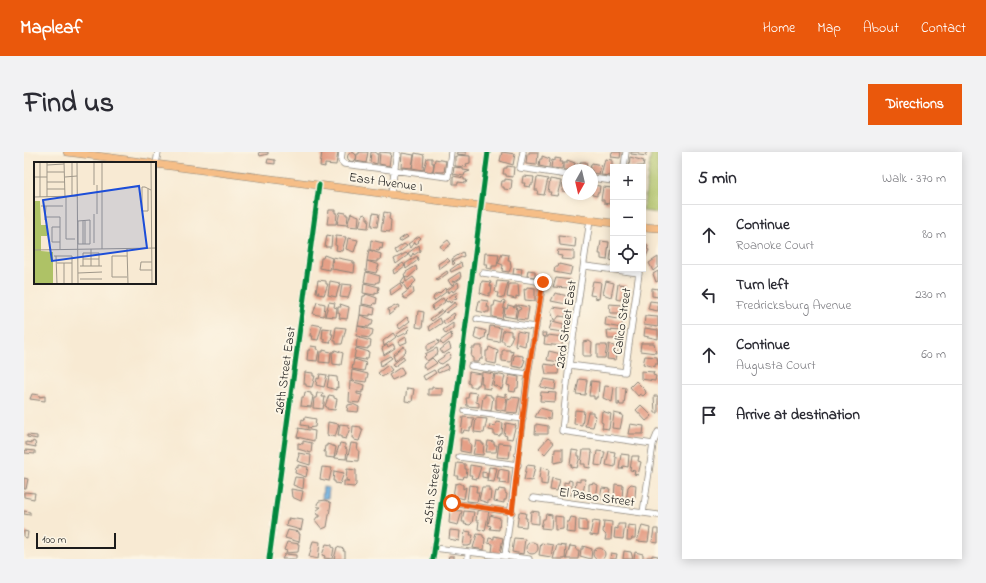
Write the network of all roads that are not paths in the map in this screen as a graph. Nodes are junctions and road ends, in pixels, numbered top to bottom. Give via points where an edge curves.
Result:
1 (67, 152) edge
2 (158, 152) edge
3 (342, 152) edge
4 (397, 152) edge
5 (451, 152) edge
6 (488, 152) edge
7 (523, 152) edge
8 (626, 152) edge
9 (140, 162) edge
10 (155, 162) edge
11 (156, 164) edge
12 (624, 164) edge
13 (395, 170) junction
14 (562, 174) edge
15 (598, 179) edge
16 (610, 181) edge
17 (319, 185) junction
18 (392, 194) junction
19 (481, 206) junction
20 (590, 220) junction
21 (610, 223) edge
22 (646, 226) edge
23 (658, 228) edge
24 (584, 266) junction
25 (483, 273) dead end
26 (477, 319) dead end
27 (536, 327) junction
28 (569, 365) junction
29 (471, 366) dead end
30 (528, 374) junction
31 (465, 411) dead end
32 (523, 419) junction
33 (658, 432) edge
34 (652, 444) junction
35 (458, 457) dead end
36 (518, 465) junction
37 (533, 498) dead end
38 (452, 503) dead end
39 (512, 512) junction
40 (642, 513) junction
41 (658, 515) edge
42 (434, 548) junction
43 (468, 556) edge
44 (505, 556) junction
45 (269, 559) edge
46 (432, 559) edge
47 (529, 559) edge

1 - 9 main road, East Avenue I
2 - 10 street
3 - 13 street via 341,162 344,164
4 - 13 street
5 - 13 street via 448,177
6 - 19 street
7 - 14 street via 520,168
8 - 12 street
11 - 17 main road, East Avenue I
13 - 18 street
15 - 16 street
17 - 18 main road, East Avenue I
17 - 45 street, 26th Street East
18 - 19 main road, East Avenue I
19 - 20 main road, East Avenue I
19 - 42 street, 25th Street East
20 - 21 main road, East Avenue I
20 - 24 street, 23rd Street East
22 - 23 main road
24 - 28 street, 23rd Street East
24 - 28 street, Calico Street via 639,274 625,372
25 - 27 street via 543,282
26 - 27 street
27 - 30 street
28 - 34 street, 23rd Street East via 562,431
29 - 30 street
30 - 32 street
31 - 32 street
32 - 36 street
33 - 34 street
34 - 40 street
35 - 36 street
36 - 39 street
37 - 40 street, El Paso Street
38 - 39 street
39 - 44 street
40 - 41 street, El Paso Street
42 - 43 street
42 - 46 street, 25th Street East
43 - 44 street
44 - 47 street

